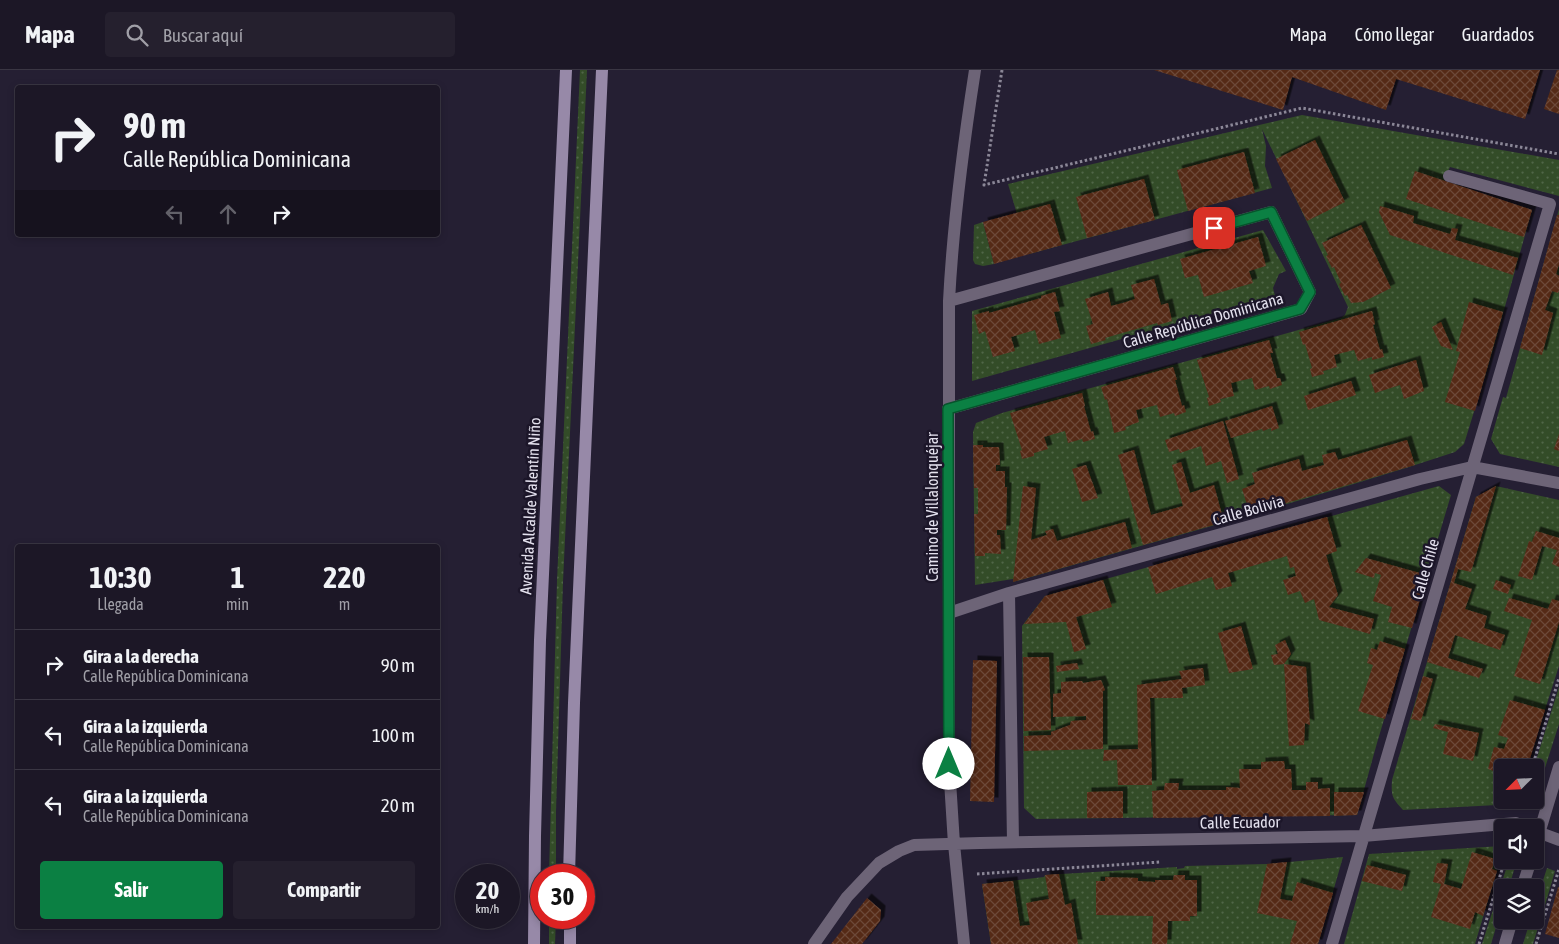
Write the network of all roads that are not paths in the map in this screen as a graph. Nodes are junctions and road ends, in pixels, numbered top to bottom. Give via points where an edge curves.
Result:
1 (566, 70) edge
2 (602, 70) edge
3 (975, 70) edge
4 (1450, 176) dead end
5 (949, 301) junction
6 (948, 409) junction
7 (1472, 467) junction
8 (1559, 483) edge
9 (1009, 593) junction
10 (949, 613) junction
11 (1559, 767) edge
12 (1541, 819) edge
13 (1494, 825) edge
14 (1544, 835) edge
15 (1363, 836) junction
16 (1559, 840) edge
17 (1012, 842) junction
18 (954, 844) junction
19 (569, 864) edge
20 (570, 929) edge
21 (1509, 929) edge
22 (534, 944) edge
23 (570, 944) edge
24 (814, 944) edge
25 (964, 944) edge
26 (1332, 944) edge
27 (1505, 944) edge

1 - 22 street, Avenida Alcalde Valentín Niño via 540,640
2 - 19 street
3 - 5 street, Camino de Villalonquéjar via 961,159
4 - 7 street, Calle Chile via 1550,204
5 - 6 street, Camino de Villalonquéjar
5 - 6 street, Calle República Dominicana via 1271,212 1310,292 1300,309
6 - 10 street, Camino de Villalonquéjar
7 - 8 street, Calle Bolivia
7 - 9 street, Calle Bolivia
7 - 15 street, Calle Chile
9 - 10 street, Calle Bolivia
9 - 17 street
10 - 18 street, Camino de Villalonquéjar via 949,764
11 - 12 street
13 - 15 street, Calle Ecuador
14 - 16 street
15 - 17 street, Calle Ecuador
15 - 26 street, Calle Chile
17 - 18 street, Calle Ecuador
18 - 24 street, Calle Ecuador via 914,845 879,863 847,897
18 - 25 street, Camino de Villalonquéjar
20 - 23 street
21 - 27 street

